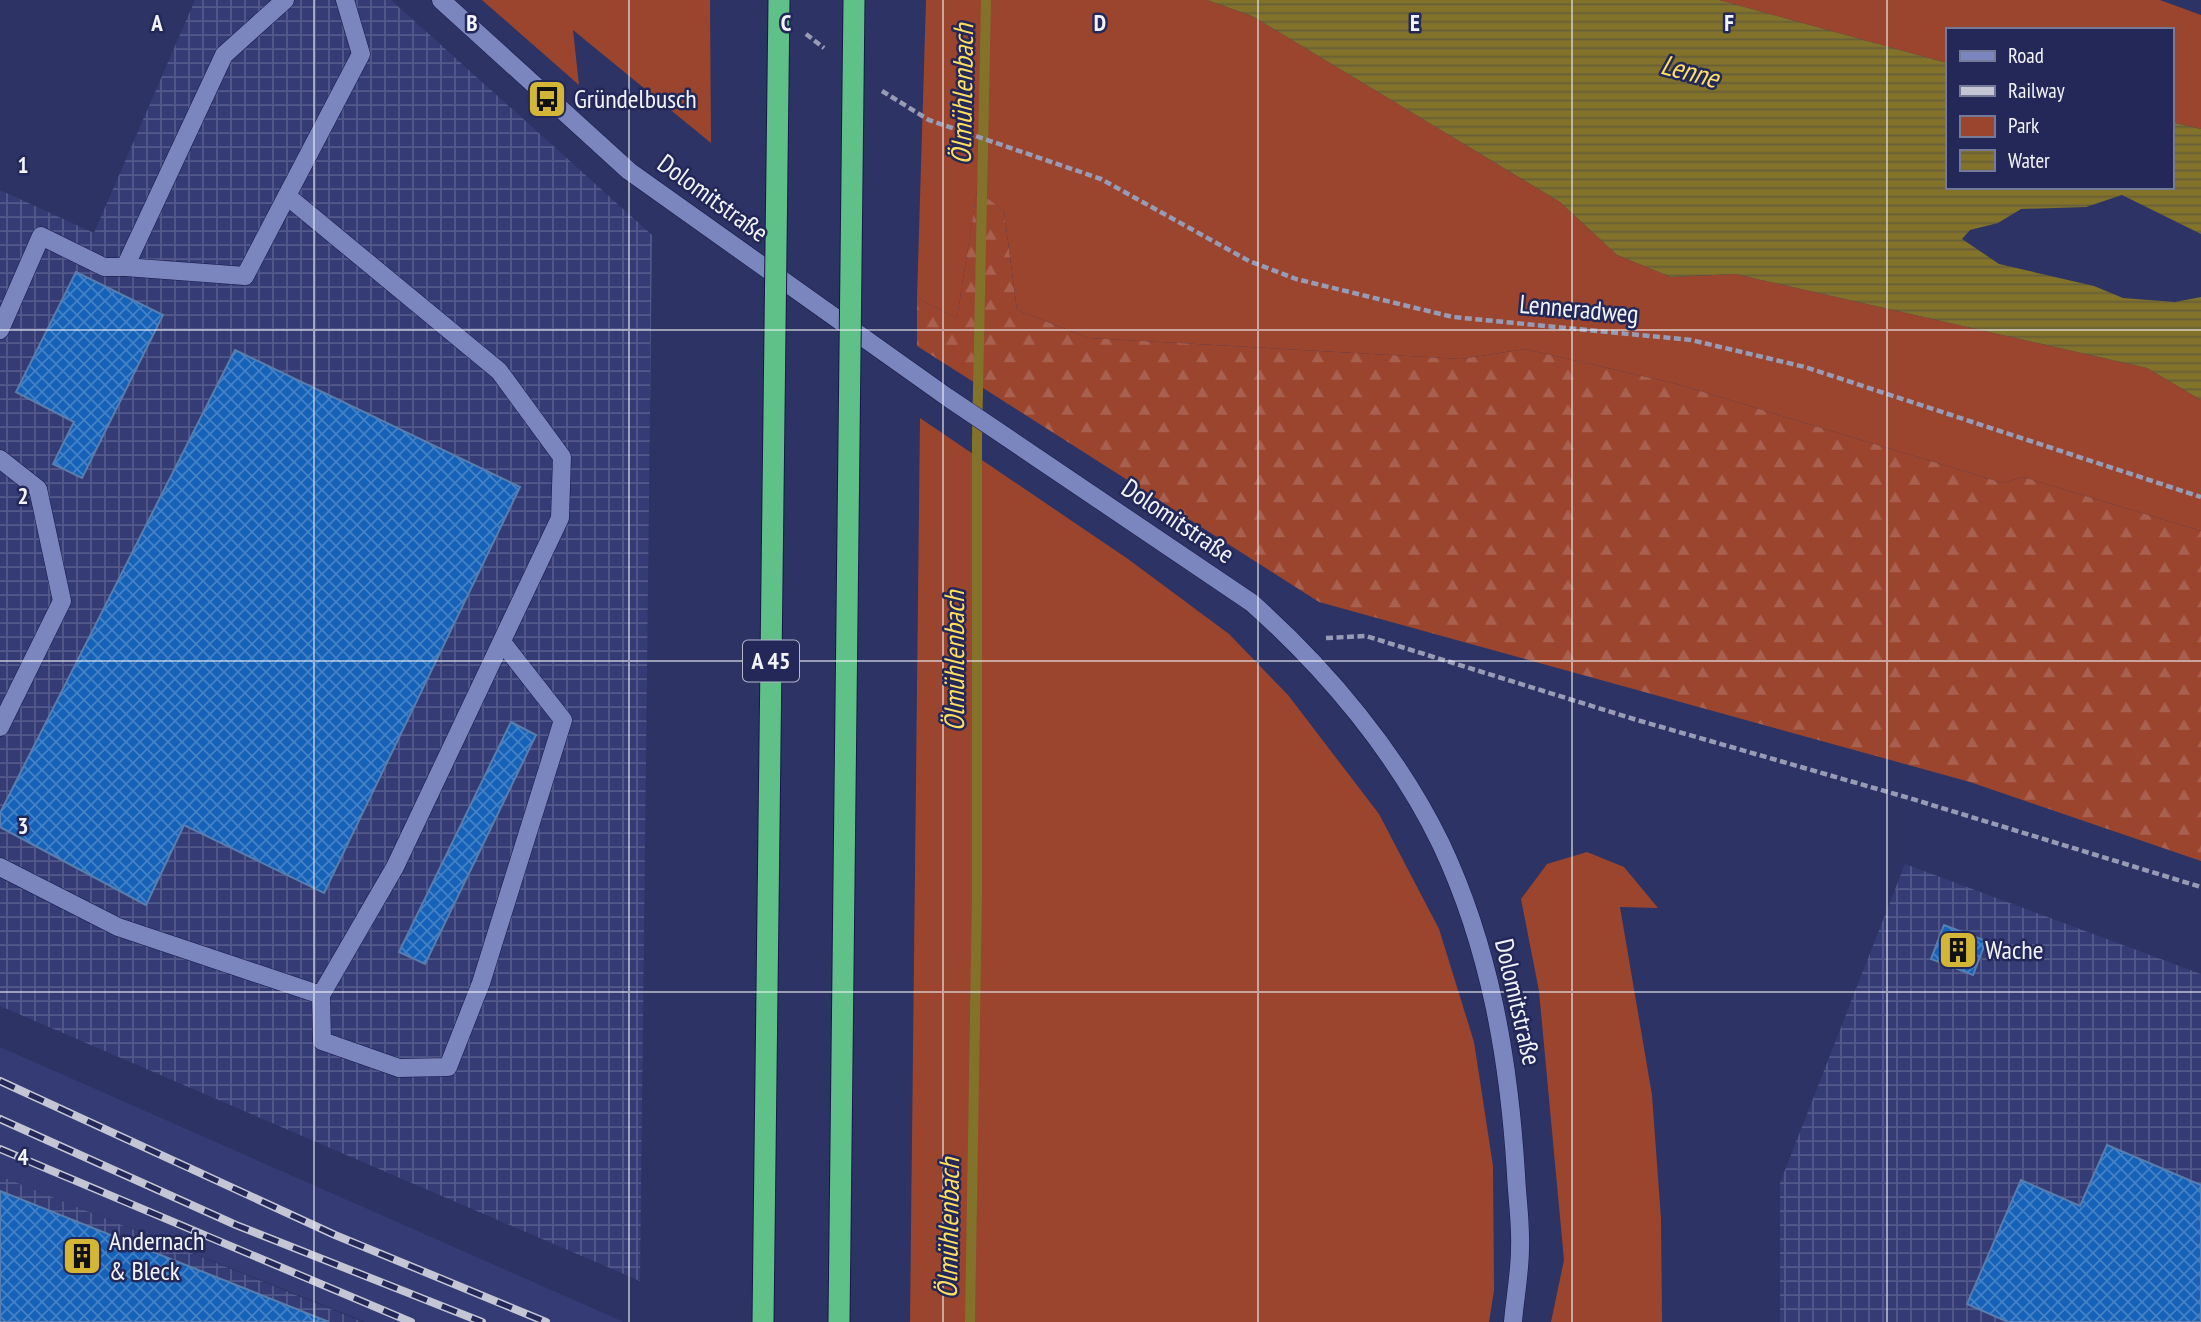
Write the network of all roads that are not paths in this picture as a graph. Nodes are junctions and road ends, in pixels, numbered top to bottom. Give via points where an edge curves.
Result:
1 (285, 0) edge
2 (345, 0) edge
3 (441, 0) edge
4 (779, 0) edge
5 (854, 0) edge
6 (286, 196) junction
7 (125, 267) junction
8 (0, 330) edge
9 (0, 458) edge
10 (502, 642) junction
11 (0, 727) edge
12 (0, 867) edge
13 (321, 995) junction
14 (763, 1322) edge
15 (839, 1322) edge
16 (1513, 1322) edge

1 - 7 street via 224,55
2 - 6 street via 361,54
3 - 16 street, Dolomitstraße via 629,171 947,397 1252,603 1293,640 1349,703 1433,831 1465,901 1486,966 1510,1088 1521,1249
4 - 14 highway, A 45, bridge
5 - 15 highway, bridge
6 - 7 street via 245,276
6 - 10 street via 499,371 562,457 560,519
7 - 8 street via 104,268 41,236
9 - 11 street via 38,489 62,601
10 - 13 street via 395,867
10 - 13 street via 563,720 481,983 448,1068 399,1068 322,1041
12 - 13 street via 118,928

